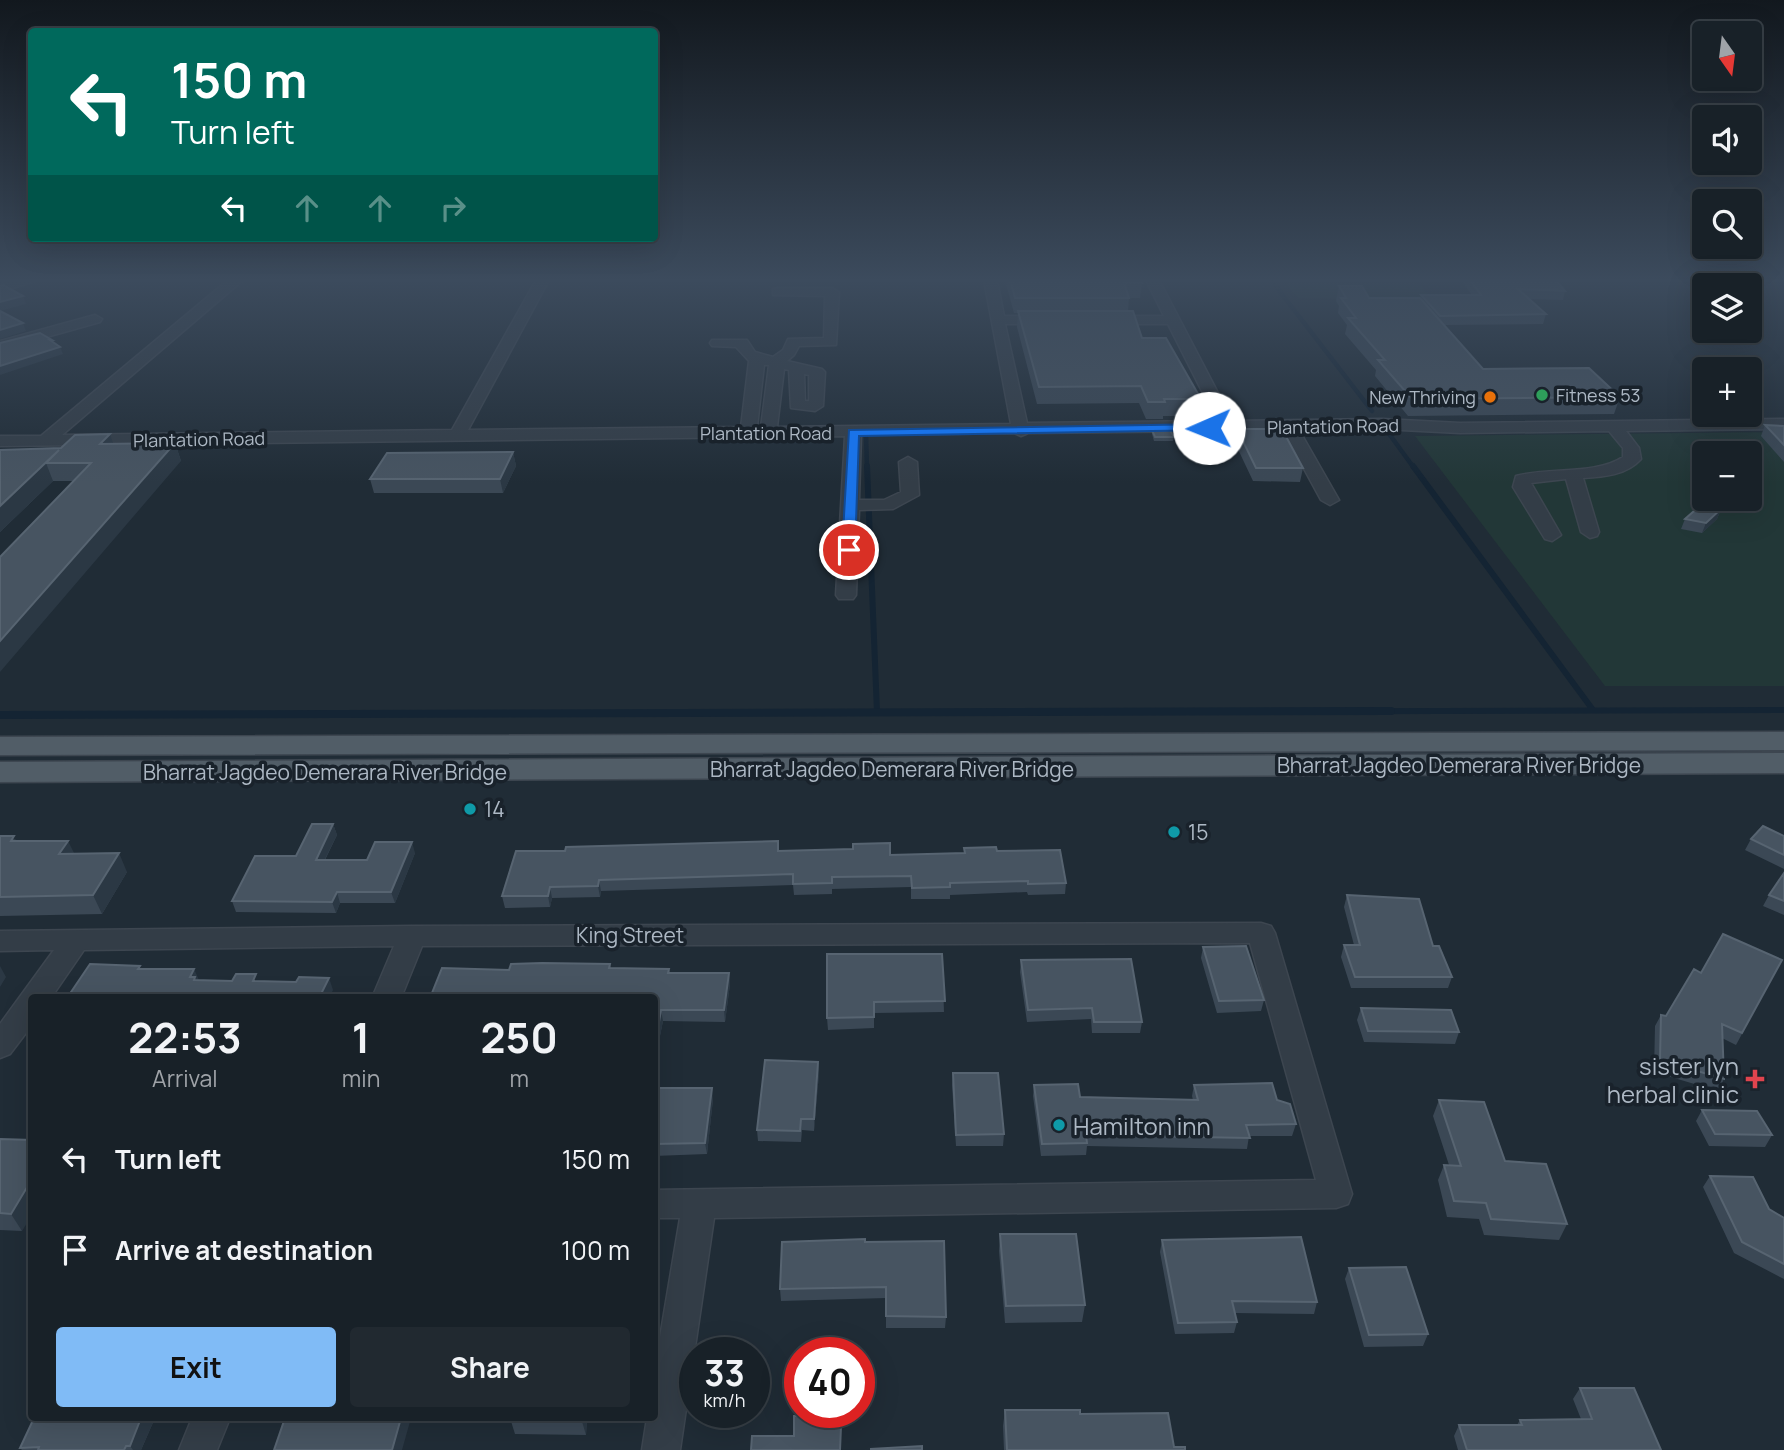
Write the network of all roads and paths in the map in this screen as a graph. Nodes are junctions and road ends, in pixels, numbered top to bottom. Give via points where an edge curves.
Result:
1 (155, 348) edge
2 (505, 348) edge
3 (743, 348) edge
4 (791, 348) edge
5 (1004, 348) edge
6 (1186, 348) edge
7 (757, 360) junction
8 (776, 362) junction
9 (796, 368) dead end
10 (1762, 414) edge
11 (1784, 414) edge
12 (1692, 415) edge
13 (1223, 418) junction
14 (1784, 424) edge
15 (1289, 426) junction
16 (1614, 426) junction
17 (1020, 427) junction
18 (749, 429) junction
19 (768, 429) junction
20 (459, 432) junction
21 (853, 433) junction
22 (0, 434) edge
23 (49, 437) junction
24 (0, 442) edge
25 (908, 462) dead end
26 (1573, 473) junction
27 (1330, 500) dead end
28 (852, 505) junction
29 (1590, 532) dead end
30 (1552, 535) dead end
31 (846, 595) dead end
32 (1784, 741) edge
33 (0, 746) edge
34 (415, 759) junction
35 (1784, 763) edge
36 (0, 772) edge
37 (1261, 933) joint
38 (412, 936) junction
39 (0, 941) edge
40 (75, 942) junction
41 (38, 994) edge
42 (388, 994) edge
43 (28, 1008) edge
44 (0, 1046) edge
45 (699, 1204) junction
46 (658, 1205) edge
47 (211, 1421) edge
48 (198, 1450) edge
49 (661, 1450) edge

1 - 23 street
2 - 20 street
3 - 7 street
4 - 8 street
5 - 17 street
6 - 13 street
7 - 8 street
7 - 18 street
8 - 9 street
8 - 19 street
10 - 11 street
12 - 13 street, Plantation Road
13 - 17 street, Plantation Road
14 - 16 street, Plantation Road
15 - 16 street, Plantation Road
15 - 17 street, Plantation Road
15 - 27 street
16 - 26 street via 1631,448 1632,459 1619,467
17 - 19 street, Plantation Road
17 - 21 street, Plantation Road
18 - 19 street, Plantation Road
18 - 20 street, Plantation Road
19 - 21 street, Plantation Road
20 - 23 street, Plantation Road
21 - 28 street
22 - 23 street, Plantation Road
23 - 24 street, Plantation Road
25 - 28 street via 910,495 887,505
26 - 29 street
26 - 30 street via 1522,480
28 - 31 street
32 - 34 main road, Bharrat Jagdeo Demerara River Bridge
33 - 34 main road, Bharrat Jagdeo Demerara River Bridge
34 - 35 main road, Bharrat Jagdeo Demerara River Bridge
34 - 36 main road, Bharrat Jagdeo Demerara River Bridge
37 - 38 street, King Street
37 - 45 street via 1336,1194
38 - 40 street, King Street
38 - 42 street
39 - 40 street, King Street
40 - 41 street
43 - 44 street
45 - 46 street
45 - 49 street
47 - 48 street

